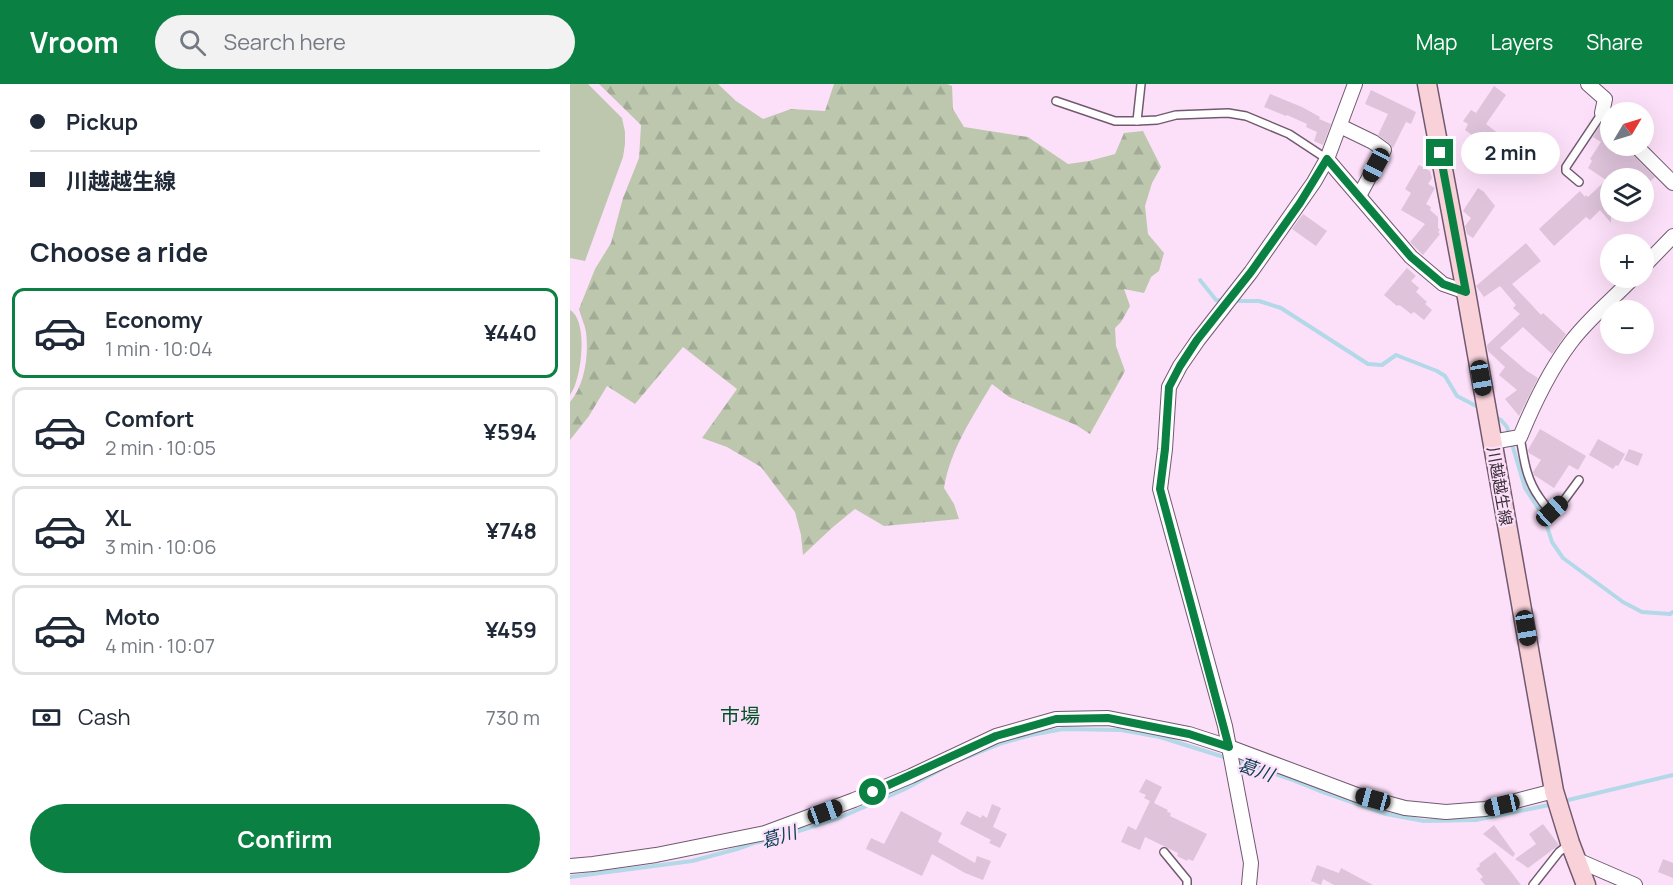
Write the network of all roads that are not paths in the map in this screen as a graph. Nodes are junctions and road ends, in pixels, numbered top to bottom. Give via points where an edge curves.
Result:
1 (1141, 84) edge
2 (1355, 84) edge
3 (1427, 84) edge
4 (1588, 84) edge
5 (1056, 101) dead end
6 (1605, 102) edge
7 (1137, 122) junction
8 (1340, 126) junction
9 (1600, 126) edge
10 (1646, 156) edge
11 (1327, 159) junction
12 (1579, 183) dead end
13 (1673, 183) edge
14 (1359, 196) junction
15 (1673, 236) edge
16 (1654, 256) edge
17 (1623, 288) edge
18 (1466, 292) junction
19 (1520, 437) junction
20 (1492, 442) junction
21 (1579, 480) dead end
22 (1229, 747) junction
23 (1556, 798) junction
24 (1572, 851) junction
25 (1164, 852) dead end
26 (570, 866) edge
27 (1187, 885) edge
28 (1249, 885) edge
29 (1533, 885) edge
30 (1586, 885) edge
31 (1635, 885) edge

1 - 7 lane
2 - 8 street
3 - 18 main road, 川越越生線
4 - 6 street
5 - 7 lane via 1115,121
7 - 11 lane via 1176,115 1246,116 1289,134
8 - 11 street
8 - 14 street via 1384,150
9 - 12 lane via 1566,167
10 - 13 street
11 - 14 street
11 - 22 street via 1258,262 1197,340 1169,387 1160,489
14 - 18 street via 1411,257 1443,284
15 - 16 street
17 - 19 street via 1571,342 1548,375
18 - 20 main road, 川越越生線
19 - 20 street
19 - 21 lane via 1526,474 1548,509 1552,511 1565,499
20 - 23 main road, 川越越生線
22 - 23 street via 1357,795 1405,808 1446,812
22 - 26 street via 1189,734 1108,718 1056,719 996,736 864,796 765,833 656,855
22 - 28 street via 1251,863
23 - 24 main road, 川越越生線
24 - 29 lane via 1559,852
24 - 30 main road, 川越越生線
24 - 31 street
25 - 27 lane

